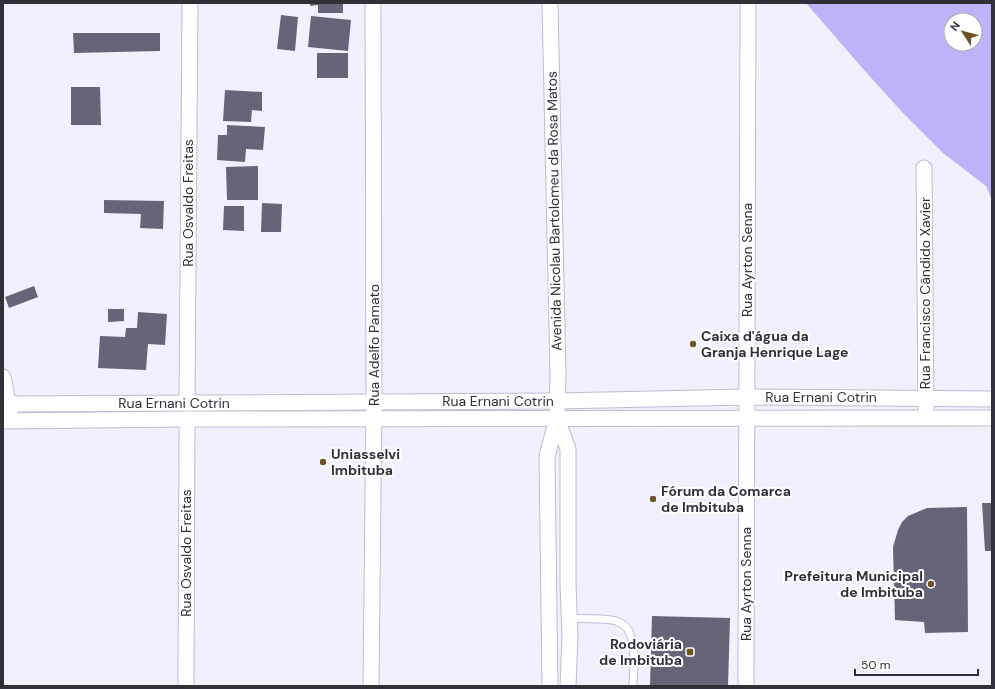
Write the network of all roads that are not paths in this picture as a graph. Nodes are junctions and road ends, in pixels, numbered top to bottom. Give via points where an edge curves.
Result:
1 (190, 3) edge
2 (373, 3) edge
3 (550, 3) edge
4 (748, 3) edge
5 (924, 168) dead end
6 (3, 377) edge
7 (746, 397) junction
8 (926, 398) junction
9 (992, 399) edge
10 (557, 401) junction
11 (187, 402) junction
12 (374, 402) junction
13 (6, 404) edge
14 (925, 418) junction
15 (992, 418) edge
16 (187, 419) junction
17 (557, 419) junction
18 (746, 419) junction
19 (374, 420) junction
20 (7, 421) edge
21 (569, 618) junction
22 (186, 686) edge
23 (371, 686) edge
24 (550, 686) edge
25 (568, 686) edge
26 (633, 686) edge
27 (746, 686) edge

1 - 11 street, Rua Osvaldo Freitas
2 - 12 street, Rua Adelfo Pamato
3 - 10 street, Avenida Nicolau Bartolomeu da Rosa Matos
4 - 7 street, Rua Ayrton Senna
5 - 8 street, Rua Francisco Cândido Xavier
6 - 13 street
7 - 8 street, Rua Ernani Cotrin
7 - 10 street, Rua Ernani Cotrin
7 - 18 street, Rua Ayrton Senna
8 - 9 street, Rua Ernani Cotrin
8 - 14 street, Rua Francisco Cândido Xavier
10 - 12 street, Rua Ernani Cotrin
10 - 17 street, Avenida Nicolau Bartolomeu da Rosa Matos
11 - 12 street, Rua Ernani Cotrin
11 - 13 street, Rua Ernani Cotrin
12 - 19 street, Rua Adelfo Pamato
13 - 20 street
14 - 15 street, Rua Ernani Cotrin
14 - 18 street, Rua Ernani Cotrin
16 - 19 street, Rua Ernani Cotrin
16 - 20 street, Rua Ernani Cotrin
16 - 22 street, Rua Osvaldo Freitas
17 - 18 street, Rua Ernani Cotrin
17 - 19 street, Rua Ernani Cotrin
17 - 21 street, Avenida Nicolau Bartolomeu da Rosa Matos via 568,449
17 - 24 street, Avenida Nicolau Bartolomeu da Rosa Matos via 547,456
18 - 27 street, Rua Ayrton Senna
19 - 23 street, Rua Adelfo Pamato
21 - 25 street, Avenida Nicolau Bartolomeu da Rosa Matos
21 - 26 lane via 617,621 625,626 633,643

